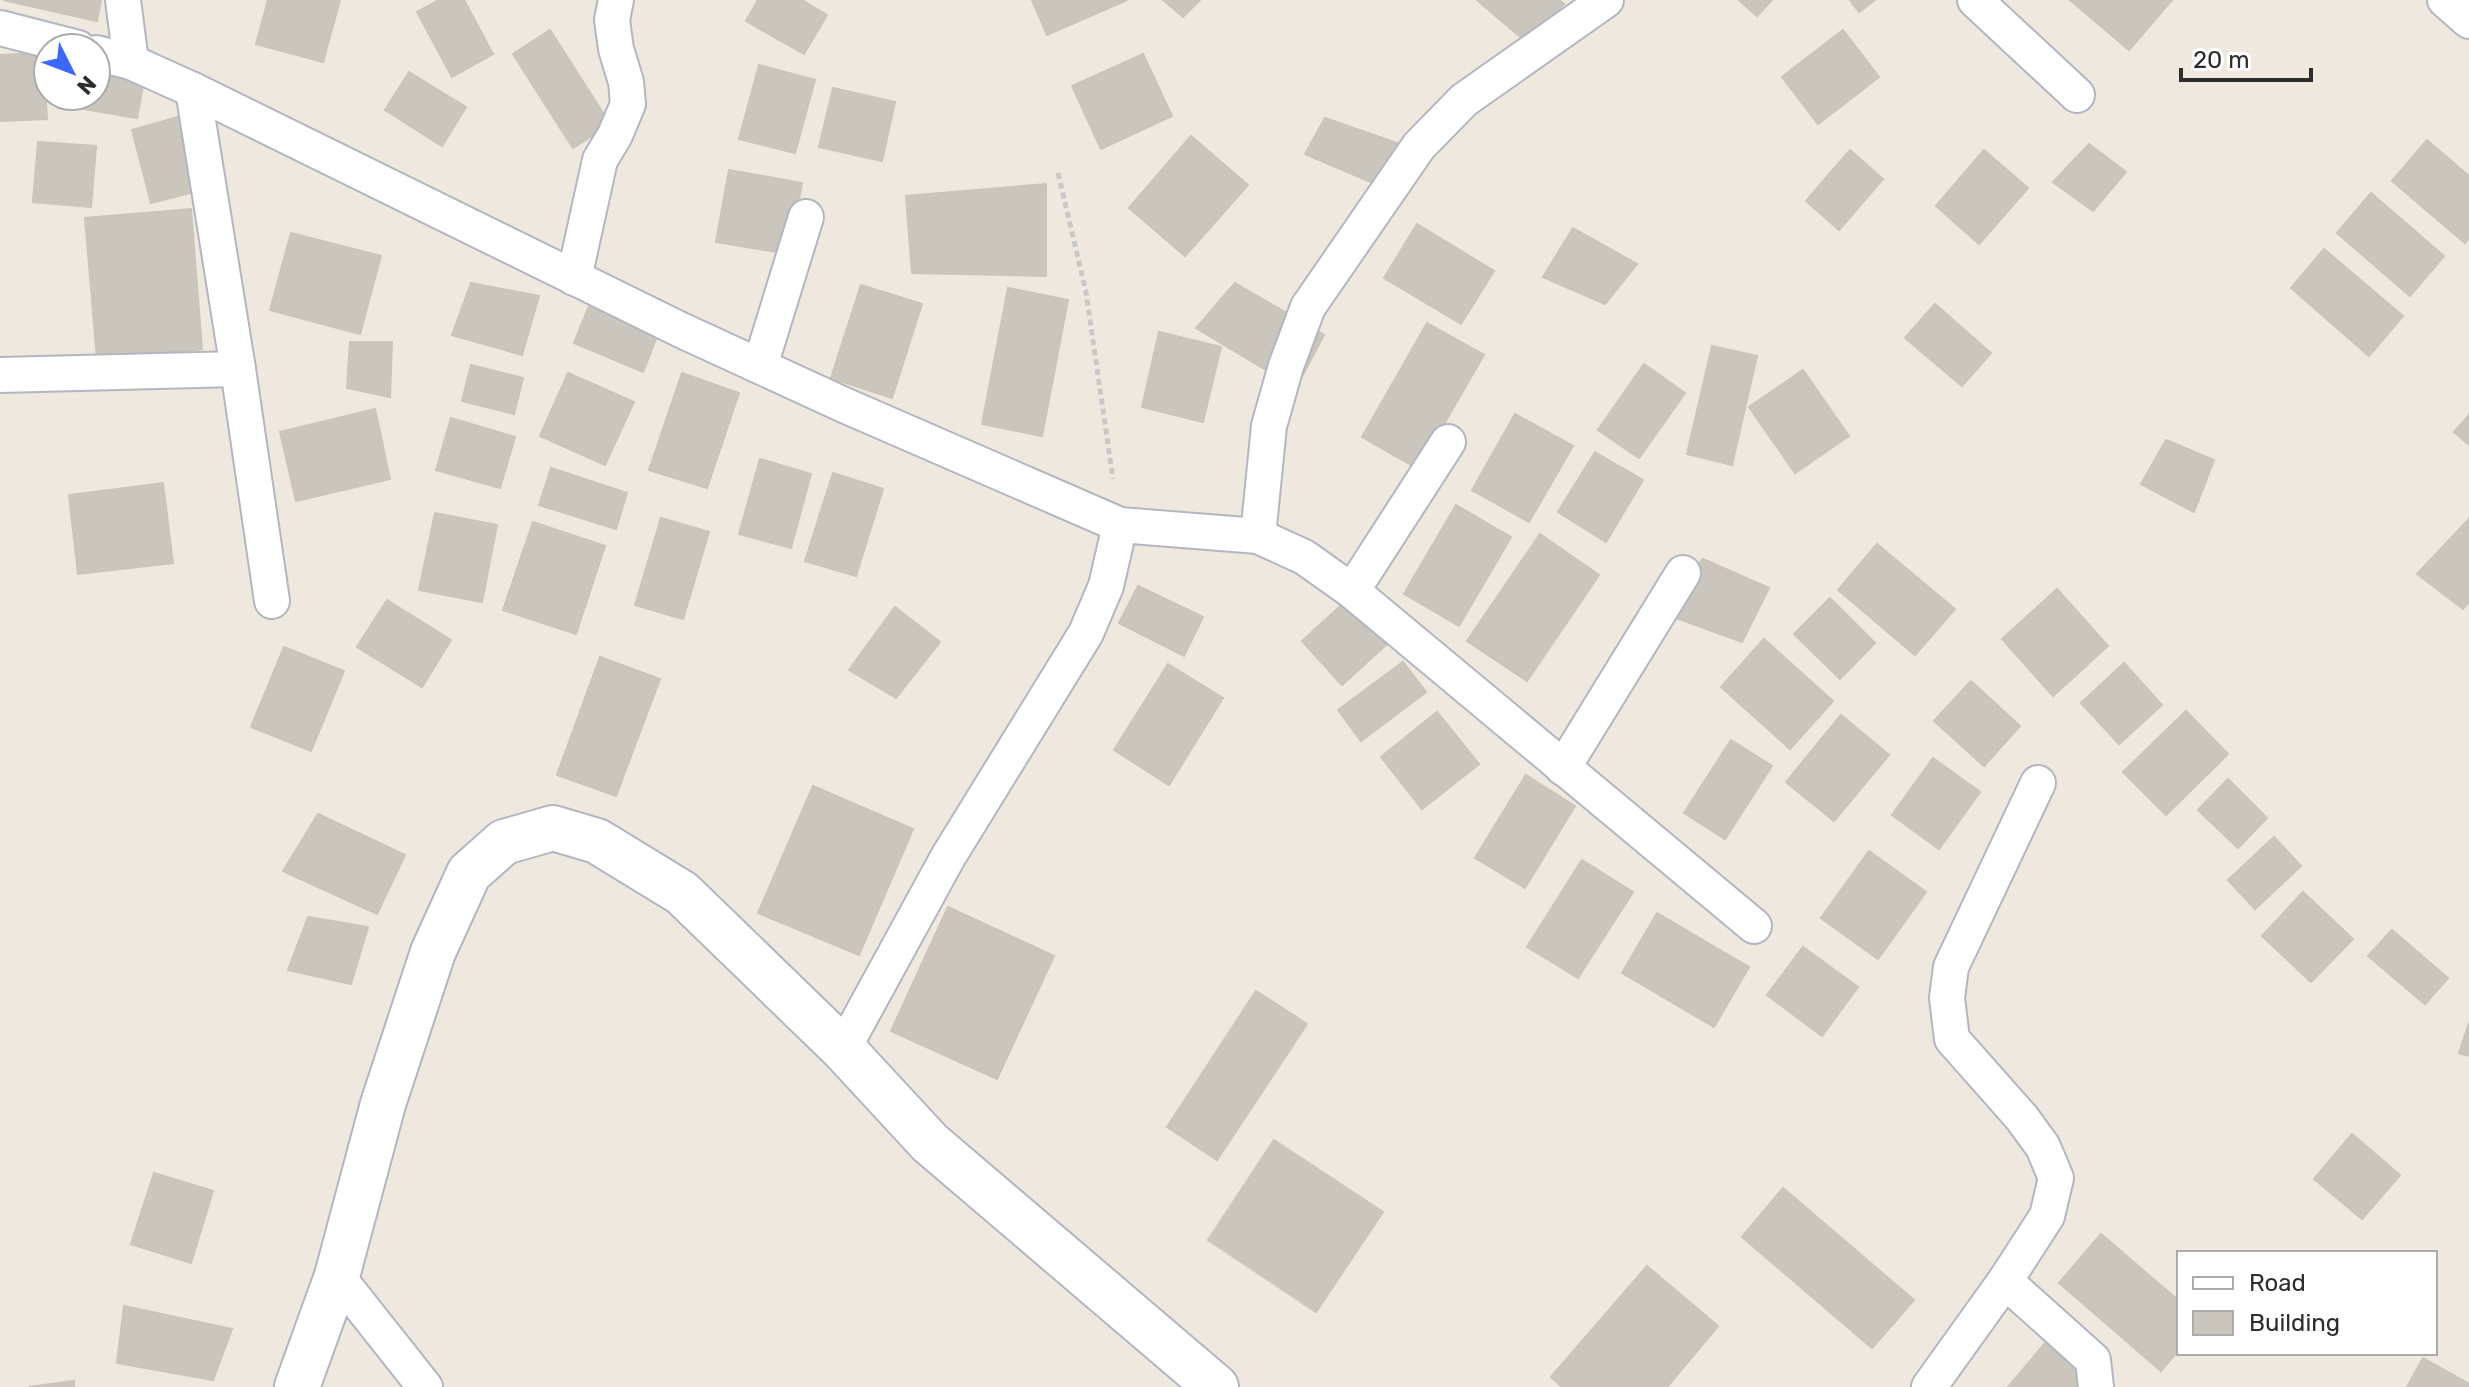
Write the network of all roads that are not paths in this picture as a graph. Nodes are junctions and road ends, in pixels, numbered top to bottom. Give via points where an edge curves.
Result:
1 (123, 0) edge
2 (616, 0) edge
3 (1606, 0) edge
4 (1975, 0) edge
5 (2445, 0) edge
6 (2469, 21) edge
7 (0, 28) edge
8 (32, 36) edge
9 (112, 57) edge
10 (131, 62) junction
11 (193, 90) junction
12 (2077, 95) dead end
13 (806, 217) dead end
14 (574, 278) junction
15 (760, 366) junction
16 (238, 369) junction
17 (0, 375) edge
18 (1448, 442) dead end
19 (1120, 525) junction
20 (1258, 536) junction
21 (1683, 573) dead end
22 (1352, 591) junction
23 (272, 601) dead end
24 (1563, 768) junction
25 (2038, 783) dead end
26 (1754, 926) dead end
27 (843, 1049) junction
28 (337, 1276) junction
29 (2005, 1281) junction
30 (297, 1387) edge
31 (425, 1387) edge
32 (1216, 1387) edge
33 (1929, 1387) edge
34 (2096, 1387) edge

1 - 10 street
2 - 14 street via 612,20 628,104 600,160
3 - 20 street via 1464,100 1419,146 1308,307 1269,426
4 - 12 street
5 - 6 street
7 - 8 street
9 - 10 street
10 - 11 street
11 - 14 street
11 - 16 street
13 - 15 street
14 - 15 street
15 - 19 street
16 - 17 street
16 - 23 street
18 - 22 street
19 - 20 street
19 - 27 street via 1106,586 1086,633 948,857
20 - 22 street via 1304,557
21 - 24 street
22 - 24 street
24 - 26 street
25 - 29 street via 1951,967 1947,998 1952,1039 2022,1118 2056,1178 2047,1216
27 - 28 street via 682,893 634,863 597,841 553,828 504,842 469,873 433,952 383,1104
27 - 32 street via 930,1143
28 - 30 street
28 - 31 street
29 - 33 street
29 - 34 street via 2093,1360

